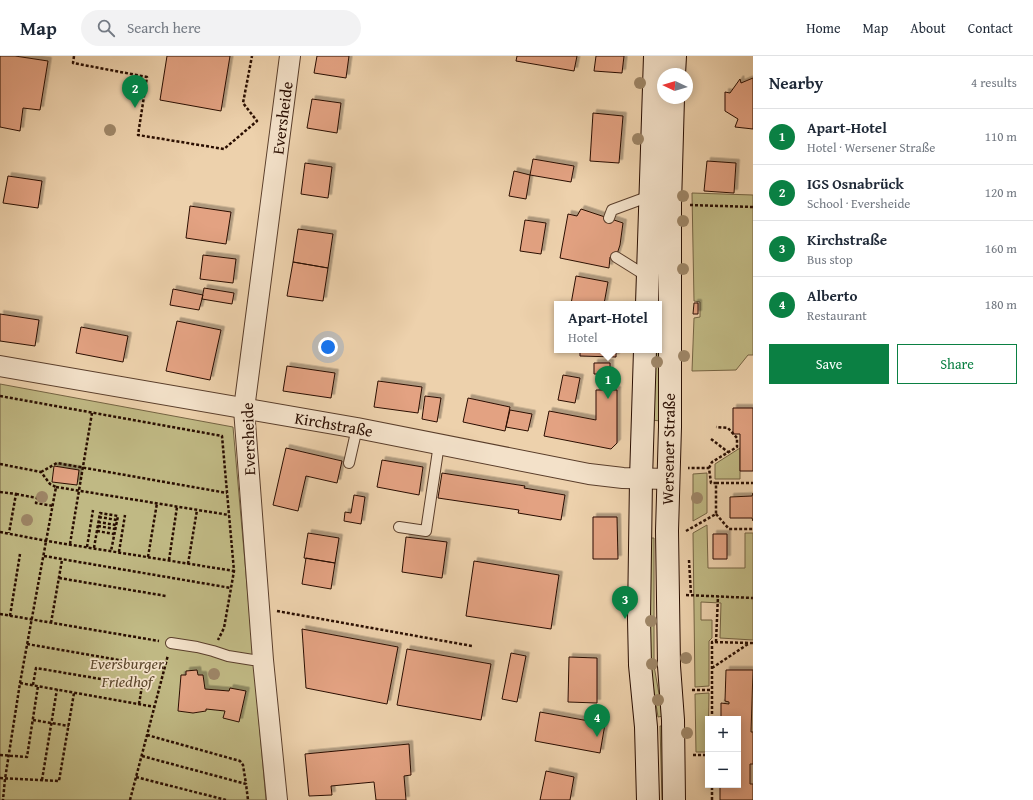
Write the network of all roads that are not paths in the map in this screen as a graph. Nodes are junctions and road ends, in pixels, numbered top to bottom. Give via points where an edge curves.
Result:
1 (290, 56) edge
2 (655, 56) edge
3 (675, 56) edge
4 (674, 68) edge
5 (673, 104) edge
6 (650, 196) junction
7 (609, 218) dead end
8 (616, 257) dead end
9 (648, 277) junction
10 (647, 301) edge
11 (645, 353) edge
12 (0, 366) edge
13 (244, 408) junction
14 (357, 428) junction
15 (438, 444) junction
16 (349, 463) dead end
17 (677, 474) junction
18 (641, 478) junction
19 (399, 527) dead end
20 (171, 643) road end
21 (263, 660) junction
22 (277, 800) edge
23 (648, 800) edge
24 (674, 800) edge

1 - 13 street, Eversheide
2 - 6 main road
3 - 4 main road
5 - 17 main road, Wersener Straße via 670,427
6 - 7 lane via 612,210
6 - 9 main road
8 - 9 lane
9 - 10 main road
11 - 18 main road, Wersener Straße
12 - 13 street, Kirchstraße
13 - 14 street, Kirchstraße
13 - 21 street, Eversheide
14 - 15 street, Kirchstraße
14 - 16 lane
15 - 18 street, Kirchstraße via 589,474
15 - 19 lane via 426,531
17 - 18 street, Kirchstraße
17 - 24 main road, Wersener Straße via 667,531
18 - 23 main road, Wersener Straße via 640,665 646,727
20 - 21 lane via 228,656
21 - 22 street, Eversheide

